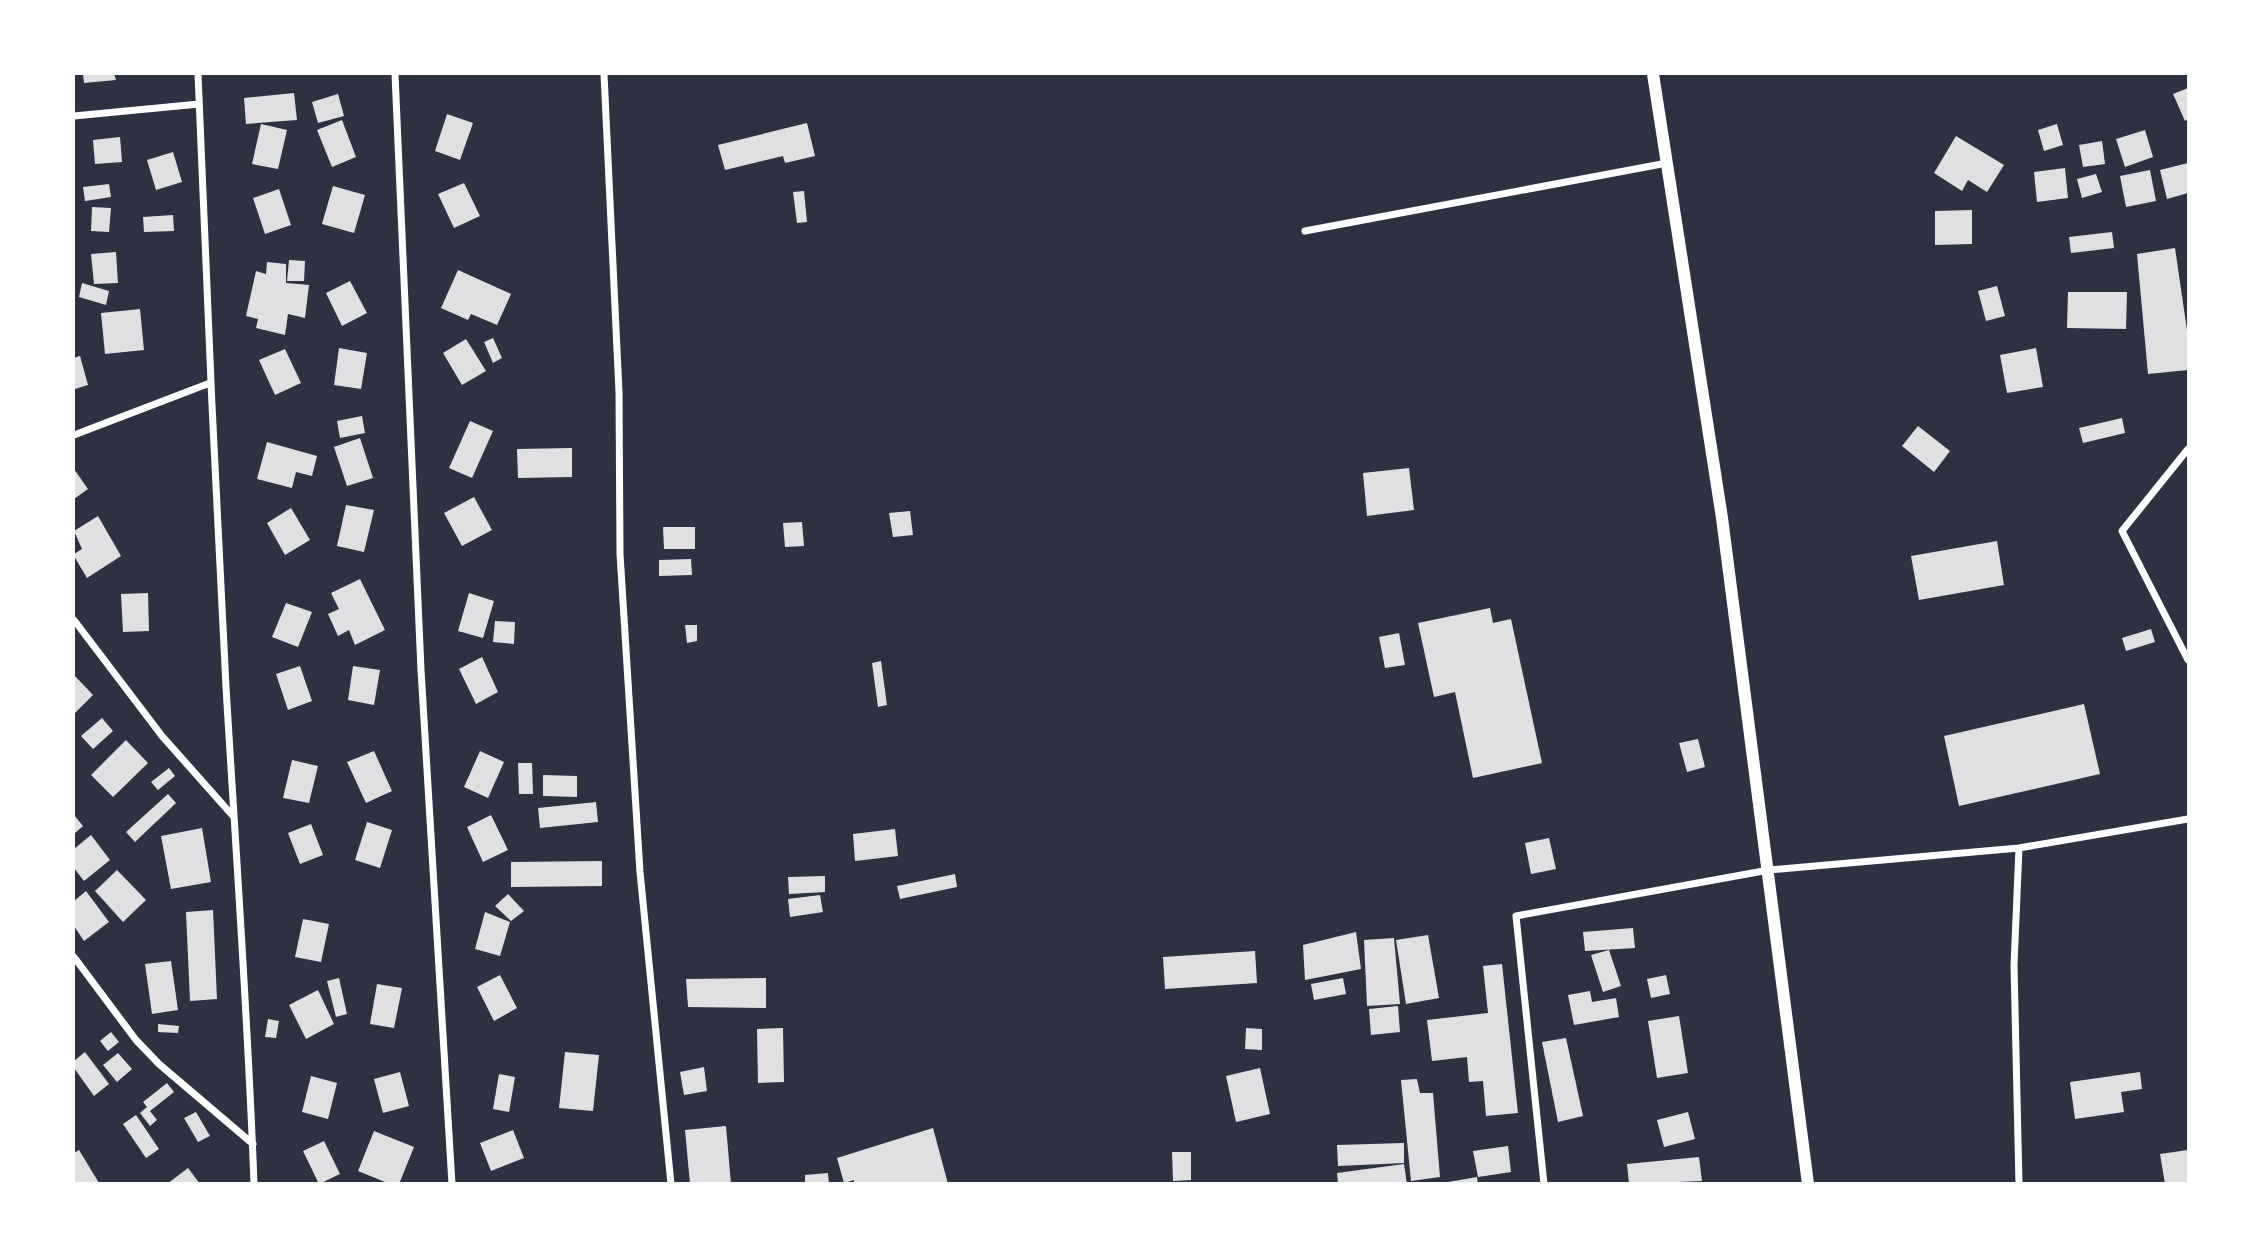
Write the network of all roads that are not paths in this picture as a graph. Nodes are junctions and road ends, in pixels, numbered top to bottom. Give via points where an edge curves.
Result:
1 (198, 74) edge
2 (395, 74) edge
3 (604, 74) edge
4 (1653, 74) edge
5 (199, 104) junction
6 (74, 116) edge
7 (1667, 163) junction
8 (1305, 231) dead end
9 (210, 383) junction
10 (74, 435) edge
11 (2189, 449) edge
12 (74, 620) edge
13 (2189, 660) edge
14 (234, 817) junction
15 (2189, 818) edge
16 (2019, 848) junction
17 (1769, 870) junction
18 (74, 957) edge
19 (253, 1144) junction
20 (254, 1184) edge
21 (452, 1184) edge
22 (671, 1184) edge
23 (1544, 1184) edge
24 (1808, 1184) edge
25 (2019, 1184) edge

1 - 5 street
2 - 21 street via 421,670
3 - 22 street via 619,392 620,554 640,872
4 - 7 street
5 - 6 street
5 - 9 street
7 - 8 street
7 - 17 street via 1722,519
9 - 10 street
9 - 14 street
11 - 13 street via 2122,531
12 - 14 street via 162,736
14 - 19 street
15 - 16 street
16 - 17 street
16 - 25 street via 2014,965
17 - 23 street via 1516,916
17 - 24 street
18 - 19 street via 136,1040
19 - 20 street

